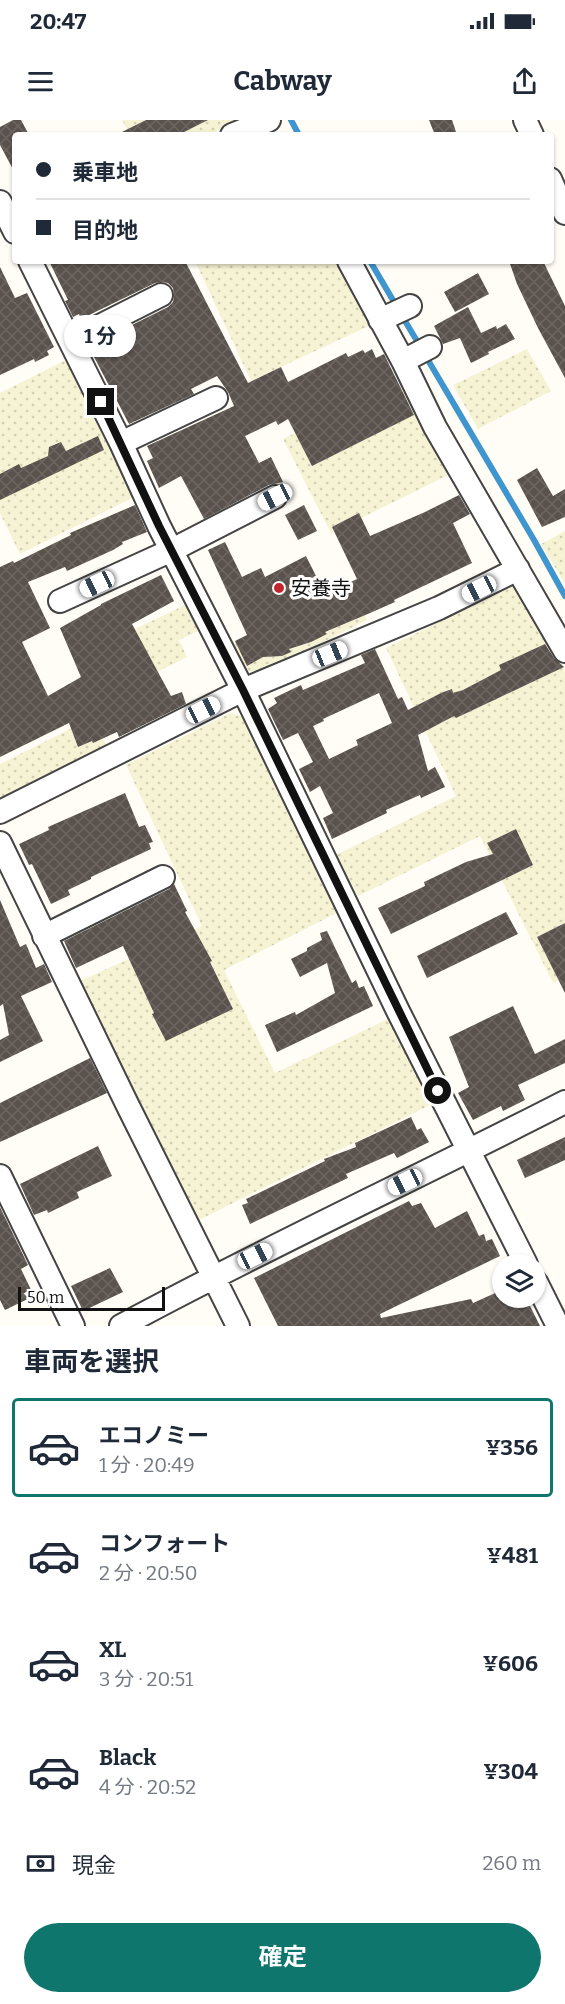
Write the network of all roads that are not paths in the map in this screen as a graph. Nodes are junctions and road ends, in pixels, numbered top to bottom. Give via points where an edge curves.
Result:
1 (271, 120) edge
2 (240, 132) edge
3 (554, 188) edge
4 (0, 202) edge
5 (565, 213) edge
6 (12, 226) edge
7 (32, 264) edge
8 (351, 264) edge
9 (161, 295) dead end
10 (70, 341) junction
11 (430, 347) dead end
12 (407, 360) junction
13 (216, 398) dead end
14 (121, 443) junction
15 (275, 497) dead end
16 (172, 549) junction
17 (518, 569) junction
18 (60, 602) dead end
19 (565, 651) edge
20 (243, 690) junction
21 (0, 812) edge
22 (0, 843) edge
23 (163, 877) dead end
24 (44, 936) junction
25 (565, 1102) edge
26 (468, 1151) junction
27 (0, 1176) edge
28 (521, 1254) edge
29 (213, 1276) junction
30 (546, 1302) edge
31 (73, 1326) edge
32 (121, 1326) edge
33 (238, 1326) edge
34 (558, 1326) edge

1 - 2 street
3 - 5 street
4 - 6 street
7 - 10 street
8 - 12 street via 393,314
9 - 10 street
10 - 14 street
11 - 12 street
12 - 17 street via 435,427
13 - 14 street
14 - 16 street
15 - 16 street
16 - 18 street
16 - 20 street
17 - 19 street
17 - 20 street via 439,608
20 - 21 street
20 - 26 street
22 - 24 street
23 - 24 street
24 - 29 street
25 - 26 street
26 - 28 street
26 - 29 street
27 - 31 street
29 - 32 street
29 - 33 street
30 - 34 street

